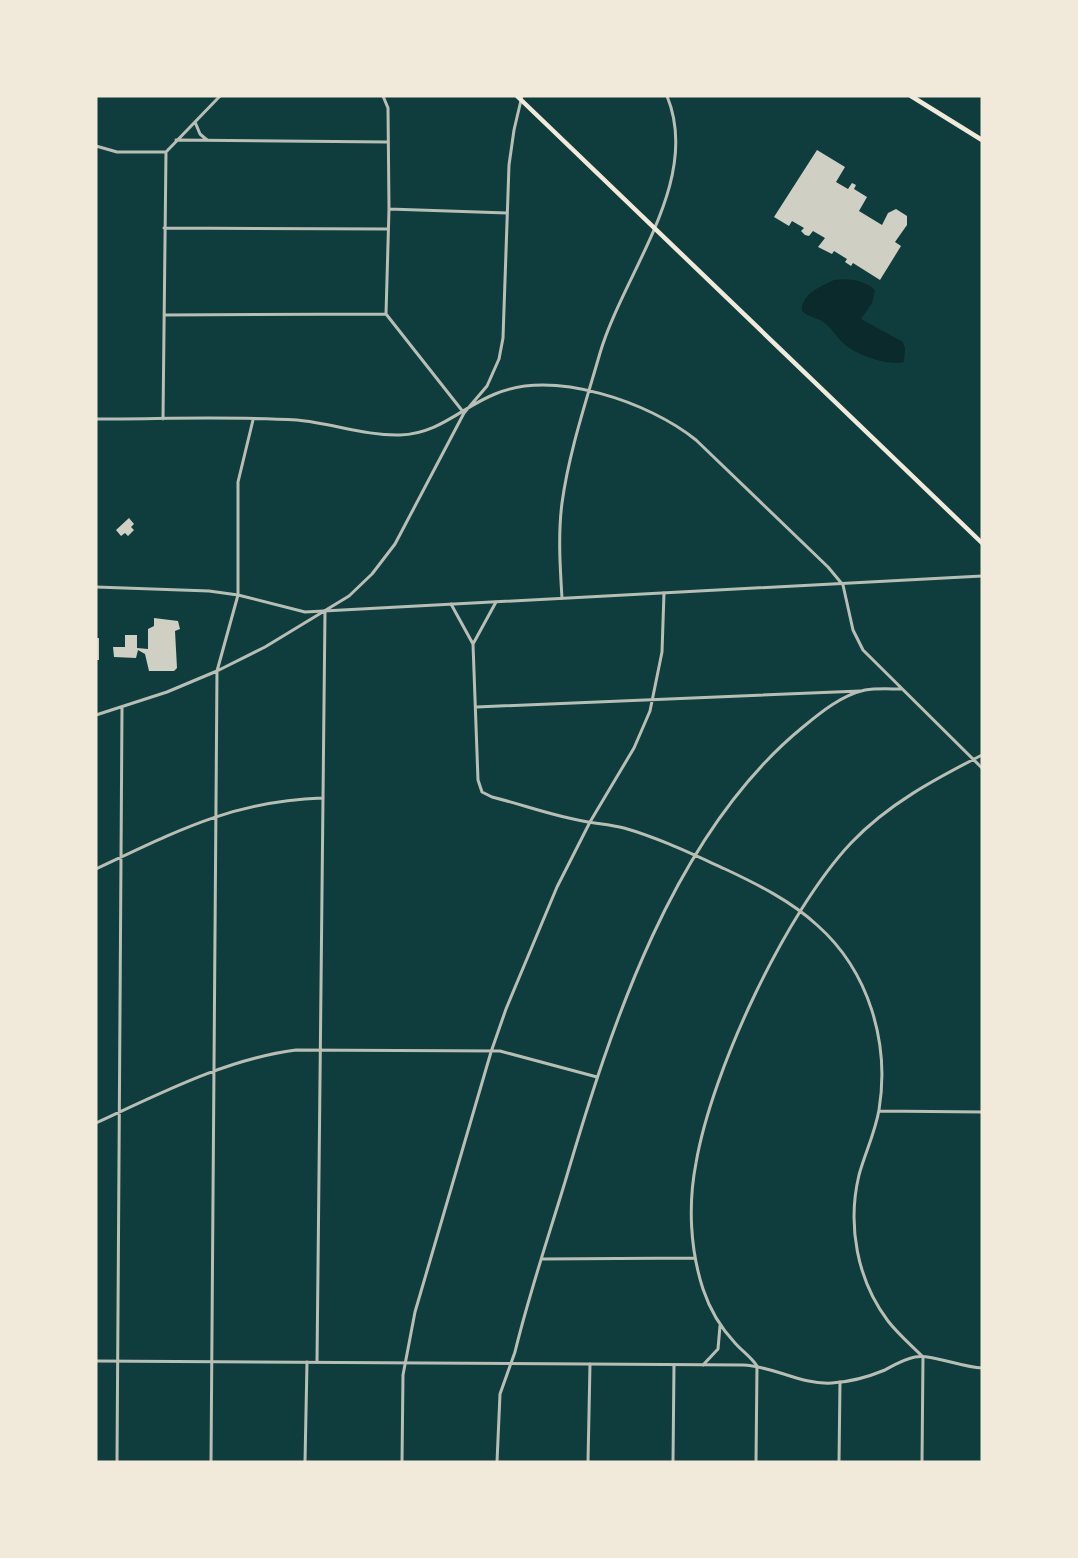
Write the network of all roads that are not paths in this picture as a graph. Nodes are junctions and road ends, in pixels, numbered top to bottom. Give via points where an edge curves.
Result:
1 (220, 96) edge
2 (383, 96) edge
3 (667, 96) edge
4 (911, 96) edge
5 (520, 97) edge
6 (195, 122) junction
7 (176, 140) junction
8 (982, 140) edge
9 (208, 141) junction
10 (387, 142) junction
11 (96, 146) edge
12 (166, 152) junction
13 (389, 209) junction
14 (507, 213) junction
15 (165, 228) junction
16 (654, 228) junction
17 (388, 229) junction
18 (386, 314) junction
19 (164, 315) junction
20 (590, 392) junction
21 (464, 413) junction
22 (96, 419) edge
23 (163, 419) junction
24 (253, 420) junction
25 (982, 543) edge
26 (982, 576) edge
27 (843, 585) junction
28 (96, 587) edge
29 (664, 593) junction
30 (238, 595) junction
31 (562, 598) junction
32 (496, 602) junction
33 (451, 604) junction
34 (325, 611) junction
35 (473, 644) junction
36 (217, 671) junction
37 (901, 689) junction
38 (865, 690) junction
39 (654, 698) junction
40 (477, 707) junction
41 (122, 708) junction
42 (96, 715) edge
43 (982, 755) edge
44 (974, 760) junction
45 (982, 768) edge
46 (322, 798) junction
47 (216, 816) junction
48 (590, 822) junction
49 (697, 856) junction
50 (122, 857) junction
51 (96, 869) edge
52 (801, 912) junction
53 (320, 1049) junction
54 (491, 1052) junction
55 (214, 1073) junction
56 (597, 1077) junction
57 (879, 1111) junction
58 (982, 1112) edge
59 (118, 1113) junction
60 (96, 1123) edge
61 (695, 1258) junction
62 (542, 1259) junction
63 (720, 1325) junction
64 (923, 1357) junction
65 (96, 1361) edge
66 (117, 1361) junction
67 (212, 1361) junction
68 (307, 1362) junction
69 (317, 1362) junction
70 (404, 1363) junction
71 (511, 1364) junction
72 (590, 1364) junction
73 (674, 1365) junction
74 (704, 1365) junction
75 (757, 1365) junction
76 (982, 1368) edge
77 (840, 1382) junction
78 (117, 1462) edge
79 (211, 1462) edge
80 (305, 1462) edge
81 (402, 1462) edge
82 (497, 1462) edge
83 (588, 1462) edge
84 (673, 1462) edge
85 (756, 1462) edge
86 (839, 1462) edge
87 (922, 1462) edge

1 - 6 street
2 - 10 street via 388,108
3 - 16 street via 675,126 676,153 670,189
4 - 8 main road
5 - 14 street via 512,140
5 - 16 main road
6 - 7 street
6 - 9 street
7 - 9 street
7 - 12 street
9 - 10 street
10 - 13 street
11 - 12 street via 117,152
12 - 15 street
13 - 14 street
13 - 17 street
14 - 21 street via 502,349 487,386
15 - 17 street
15 - 19 street
16 - 20 street via 618,303
16 - 25 main road
17 - 18 street
18 - 19 street
18 - 21 street
19 - 23 street
20 - 21 street via 530,386 495,394
20 - 27 street via 644,407 684,430
20 - 31 street via 574,441 562,504
21 - 24 street via 430,430 404,435 298,420
21 - 34 street via 390,552 349,596
22 - 23 street
23 - 24 street
24 - 30 street via 238,482
26 - 27 street
27 - 29 street
27 - 37 street via 848,615 860,646
28 - 30 street
29 - 31 street
29 - 39 street via 662,652
30 - 34 street via 305,612
30 - 36 street
31 - 32 street
32 - 33 street
32 - 35 street
33 - 34 street
33 - 35 street
34 - 36 street
34 - 46 street
35 - 40 street
36 - 41 street
36 - 47 street
37 - 38 street
37 - 44 street
38 - 39 street
38 - 49 street via 819,714 776,751 734,798
39 - 40 street
39 - 48 street via 634,748
40 - 48 street via 480,790 492,797
41 - 42 street
41 - 50 street
43 - 44 street
44 - 45 street
44 - 52 street via 923,787 871,824 829,868
46 - 47 street via 273,801
46 - 53 street
47 - 50 street
47 - 55 street
48 - 49 street via 623,828
48 - 54 street via 540,925
49 - 52 street
49 - 56 street via 644,956
50 - 51 street
50 - 59 street
52 - 57 street via 836,945 868,999 882,1057
52 - 61 street via 748,1011 704,1131 692,1192
53 - 54 street
53 - 55 street via 270,1054
53 - 69 street
54 - 56 street
54 - 70 street via 421,1286
55 - 59 street
55 - 67 street
56 - 62 street
57 - 58 street
57 - 64 street via 855,1195 857,1249 879,1309
59 - 60 street
59 - 66 street
61 - 62 street
61 - 63 street
62 - 71 street
63 - 74 street via 718,1349
63 - 75 street
64 - 76 street
64 - 77 street
64 - 87 street
65 - 66 street
66 - 67 street
66 - 78 street
67 - 68 street
67 - 79 street
68 - 69 street
68 - 80 street
69 - 70 street
70 - 71 street
70 - 81 street
71 - 72 street
71 - 82 street via 498,1404
72 - 73 street
72 - 83 street
73 - 74 street
73 - 84 street
74 - 75 street
75 - 77 street via 805,1382
75 - 85 street
77 - 86 street

